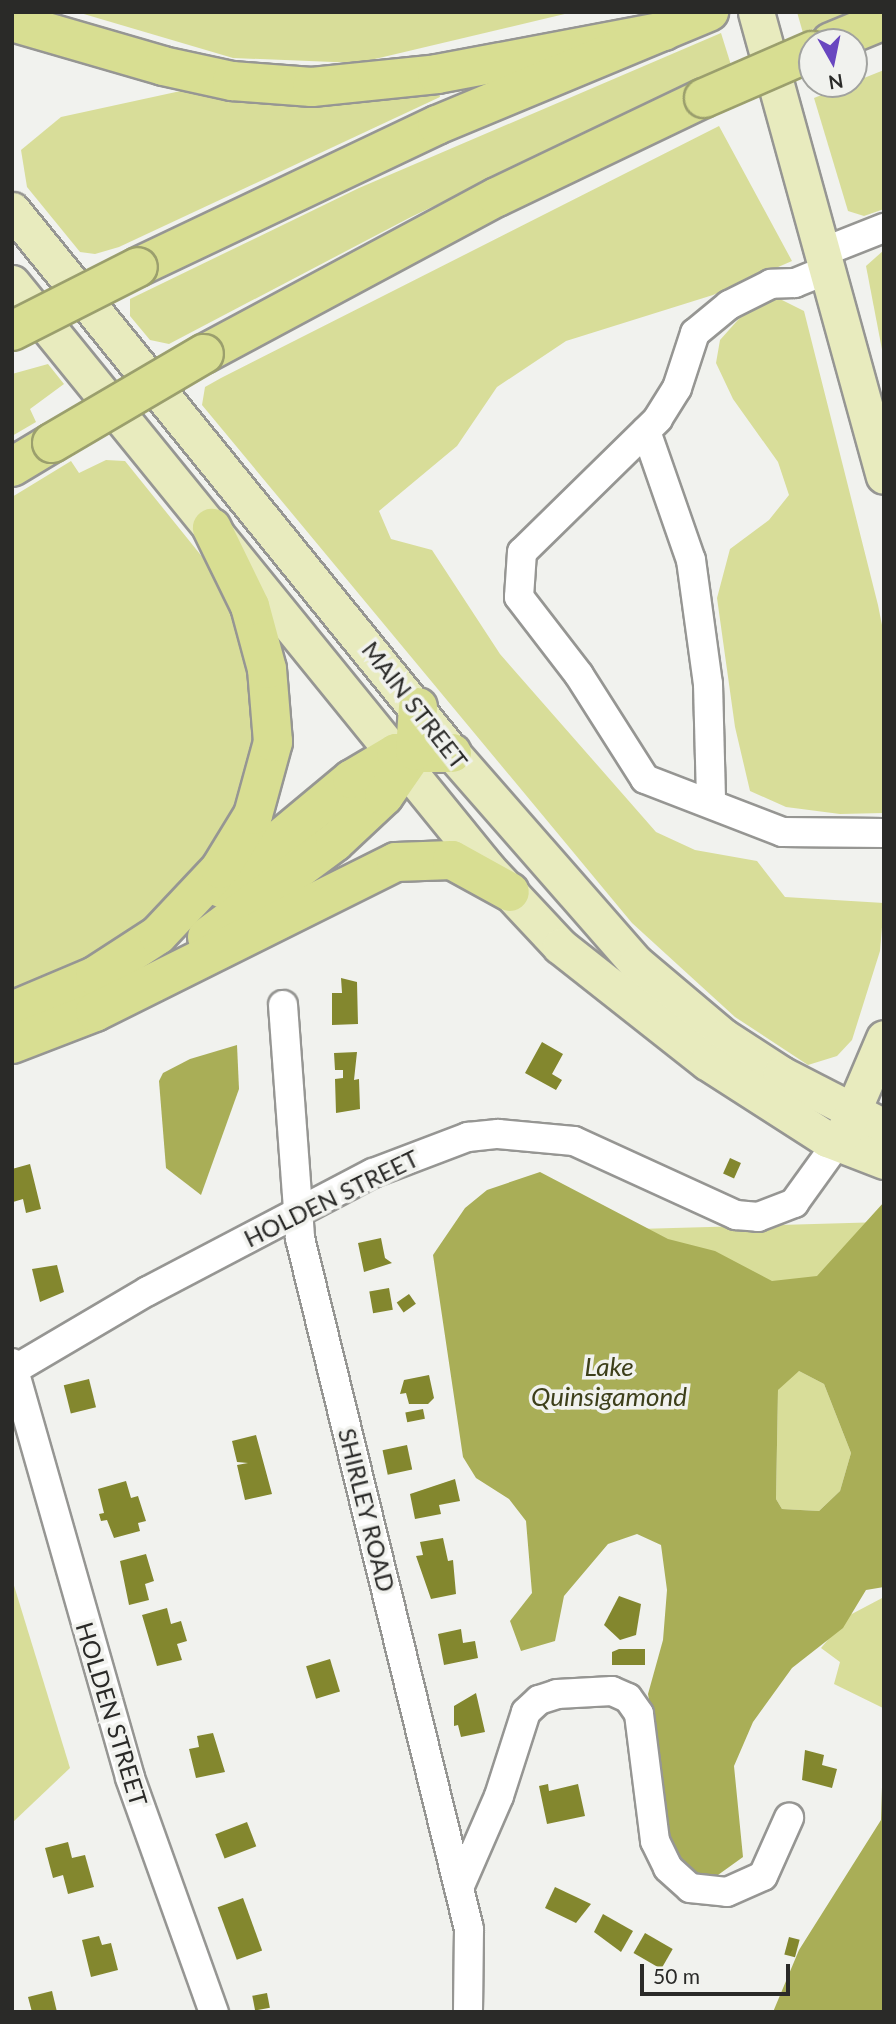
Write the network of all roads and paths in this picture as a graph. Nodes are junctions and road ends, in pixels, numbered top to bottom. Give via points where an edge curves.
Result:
1 (709, 12) edge
2 (756, 12) edge
3 (884, 20) edge
4 (13, 22) edge
5 (865, 28) edge
6 (664, 31) junction
7 (798, 57) edge
8 (12, 210) edge
9 (884, 228) edge
10 (825, 261) junction
11 (12, 283) edge
12 (12, 331) edge
13 (646, 431) junction
14 (27, 459) edge
15 (884, 476) edge
16 (212, 528) junction
17 (418, 707) joint
18 (417, 756) junction
19 (711, 802) junction
20 (884, 833) edge
21 (510, 892) junction
22 (158, 935) junction
23 (126, 995) junction
24 (282, 1005) dead end
25 (12, 1011) edge
26 (884, 1038) edge
27 (12, 1044) edge
28 (859, 1128) edge
29 (884, 1161) edge
30 (299, 1213) junction
31 (13, 1368) edge
32 (789, 1818) dead end
33 (459, 1888) junction
34 (214, 2012) edge
35 (468, 2012) edge

1 - 6 highway
2 - 10 main road
3 - 5 highway
4 - 6 highway via 232,81 312,87 437,74
6 - 12 highway, bridge via 437,125
7 - 14 highway, bridge via 497,197 204,354
8 - 17 main road, MAIN STREET
9 - 10 street
10 - 13 street via 795,283 771,284 729,305 695,333 677,388
10 - 15 main road
11 - 16 main road, MAIN STREET
13 - 19 street via 691,560 708,684
13 - 19 street via 522,552 519,597 579,675 645,779
16 - 18 main road, MAIN STREET
16 - 22 highway via 261,642 272,720 270,764 240,839 213,877
17 - 18 highway
18 - 21 main road, MAIN STREET
18 - 22 highway via 352,779 245,870
18 - 23 highway via 335,842
18 - 28 main road, MAIN STREET via 636,963 724,1037
19 - 20 street via 782,832
21 - 23 highway via 452,860 396,862
21 - 28 main road, MAIN STREET via 560,946 707,1062
22 - 25 highway via 95,976
23 - 27 highway
24 - 30 street, SHIRLEY ROAD
26 - 28 main road
28 - 29 main road, MAIN STREET
28 - 30 street, HOLDEN STREET via 794,1203 758,1217 736,1215 574,1141 498,1134 468,1137 384,1169
30 - 31 street, HOLDEN STREET
30 - 33 street, SHIRLEY ROAD via 300,1238
31 - 34 street, HOLDEN STREET via 130,1778
32 - 33 street via 763,1876 727,1892 690,1888 668,1868 655,1841 639,1714 628,1698 612,1691 557,1694 539,1700 526,1712 499,1796
33 - 35 street, SHIRLEY ROAD via 471,1948

